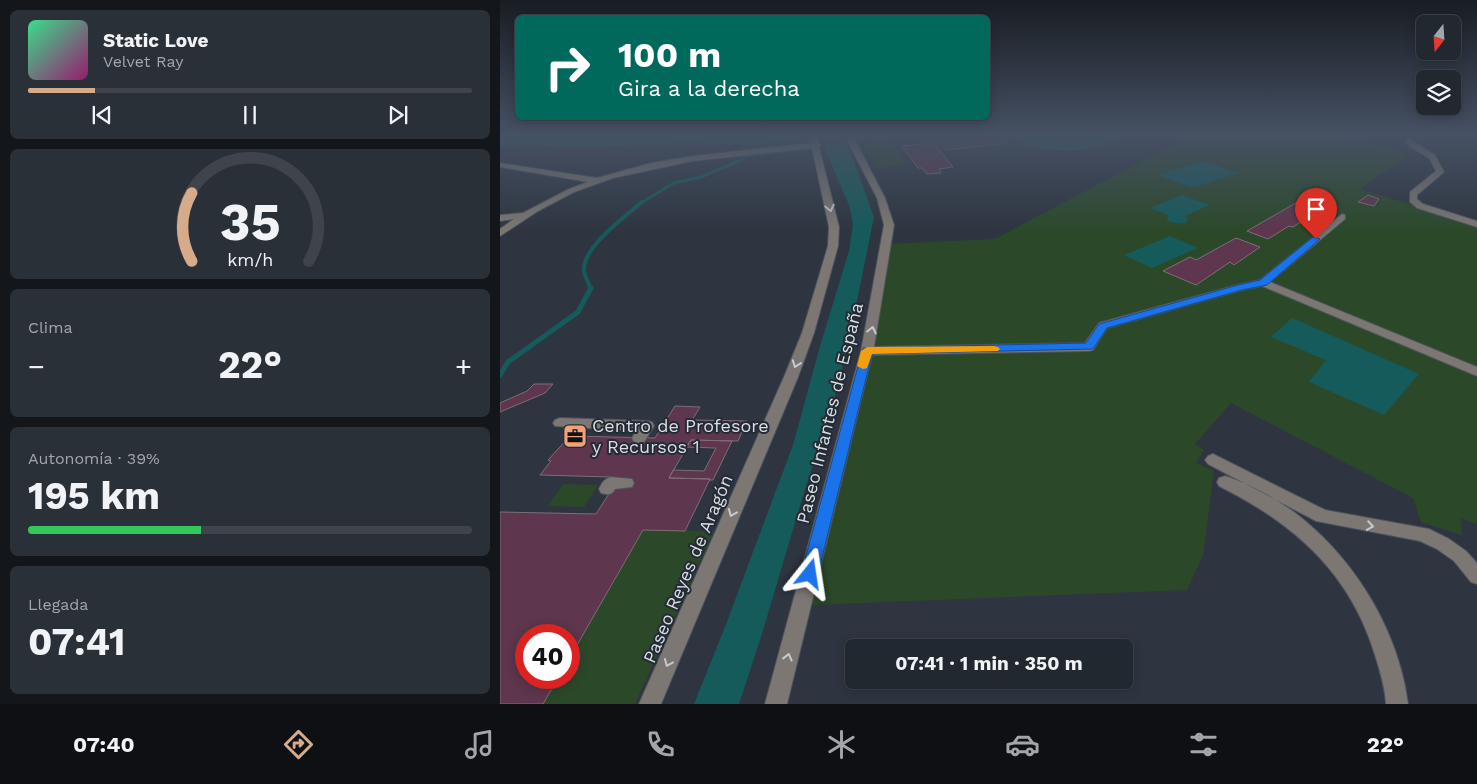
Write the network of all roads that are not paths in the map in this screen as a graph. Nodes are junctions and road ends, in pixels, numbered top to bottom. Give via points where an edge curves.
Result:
1 (511, 167) edge
2 (649, 167) edge
3 (821, 167) edge
4 (865, 167) edge
5 (1437, 167) edge
6 (599, 181) junction
7 (522, 215) junction
8 (1342, 217) dead end
9 (500, 220) edge
10 (511, 224) junction
11 (1477, 224) edge
12 (500, 233) edge
13 (1264, 283) junction
14 (867, 351) junction
15 (1477, 372) edge
16 (560, 423) dead end
17 (638, 438) dead end
18 (1213, 460) dead end
19 (1226, 482) dead end
20 (626, 483) dead end
21 (607, 489) dead end
22 (1322, 516) junction
23 (1295, 521) junction
24 (1477, 576) edge
25 (650, 704) edge
26 (776, 704) edge
27 (1397, 704) edge

1 - 6 street
2 - 6 street
3 -> 25 street, Paseo Reyes de Aragón via 834,227 833,246 818,300 791,377
14 -> 4 street, Paseo Infantes de España via 889,220
5 - 11 street via 1440,172 1413,194 1413,200 1420,206
6 - 7 street
7 - 9 street
7 - 10 street
8 - 13 street
9 - 10 street
10 - 12 street
13 - 14 street via 1103,326 1089,346
13 - 15 street
26 -> 14 street, Paseo Infantes de España
16 - 17 street via 647,426
18 - 22 street
19 - 23 street via 1260,498
20 - 21 street via 611,483
22 - 23 street
22 -> 24 street via 1423,534 1460,556
23 - 27 street via 1333,558 1373,619 1386,654

